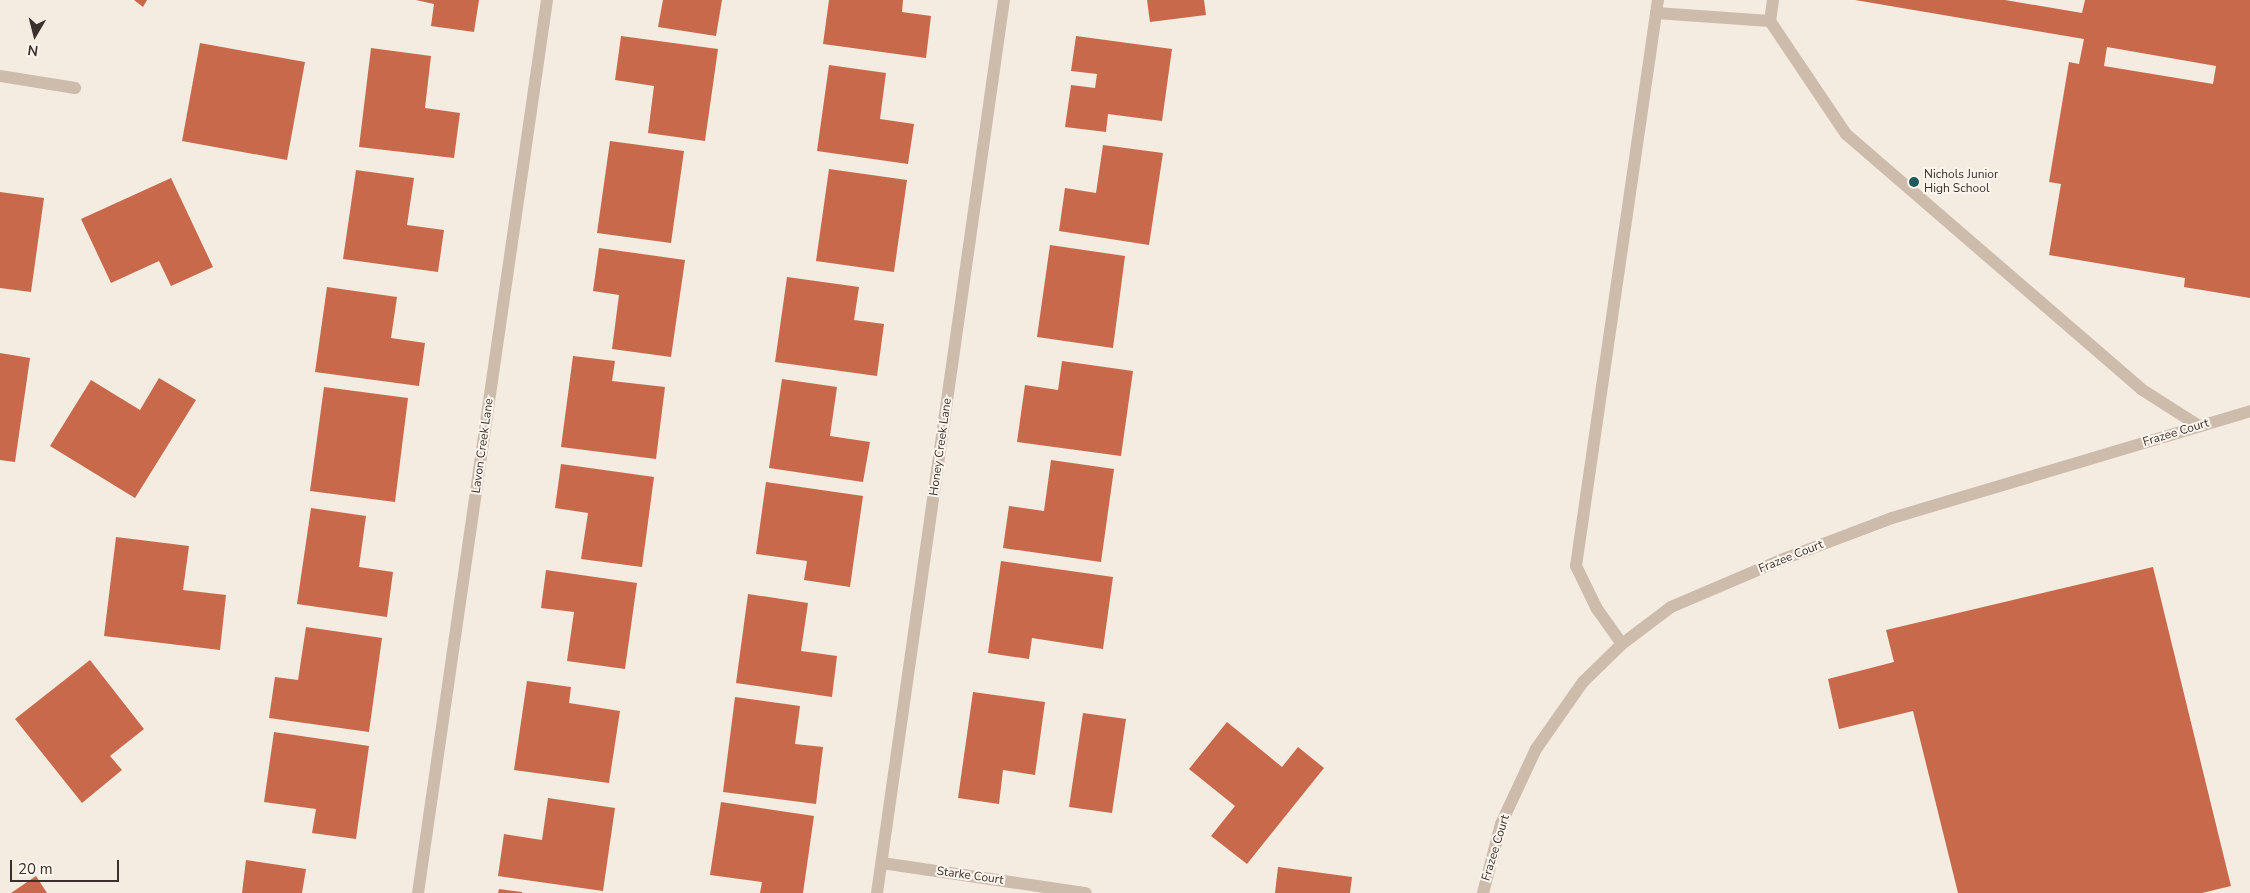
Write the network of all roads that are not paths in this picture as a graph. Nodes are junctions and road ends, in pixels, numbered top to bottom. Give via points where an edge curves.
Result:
1 (547, 0) edge
2 (1004, 0) edge
3 (1658, 0) edge
4 (1773, 0) edge
5 (1656, 13) junction
6 (1770, 21) junction
7 (0, 76) edge
8 (75, 88) dead end
9 (2250, 411) edge
10 (2199, 426) junction
11 (1622, 644) junction
12 (882, 863) junction
13 (418, 893) edge
14 (877, 893) edge
15 (1086, 893) edge
16 (1483, 893) edge

1 - 13 street, Lavon Creek Lane
2 - 12 street, Honey Creek Lane
3 - 5 street
4 - 6 street
5 - 6 street
5 - 11 street via 1576,566 1597,609
6 - 10 street via 1846,134 2141,388
7 - 8 street
9 - 10 street, Frazee Court
10 - 11 street, Frazee Court via 1892,518 1786,558 1671,607
11 - 16 street, Frazee Court via 1583,682 1536,749 1501,824
12 - 14 street, Honey Creek Lane
12 - 15 street, Starke Court

